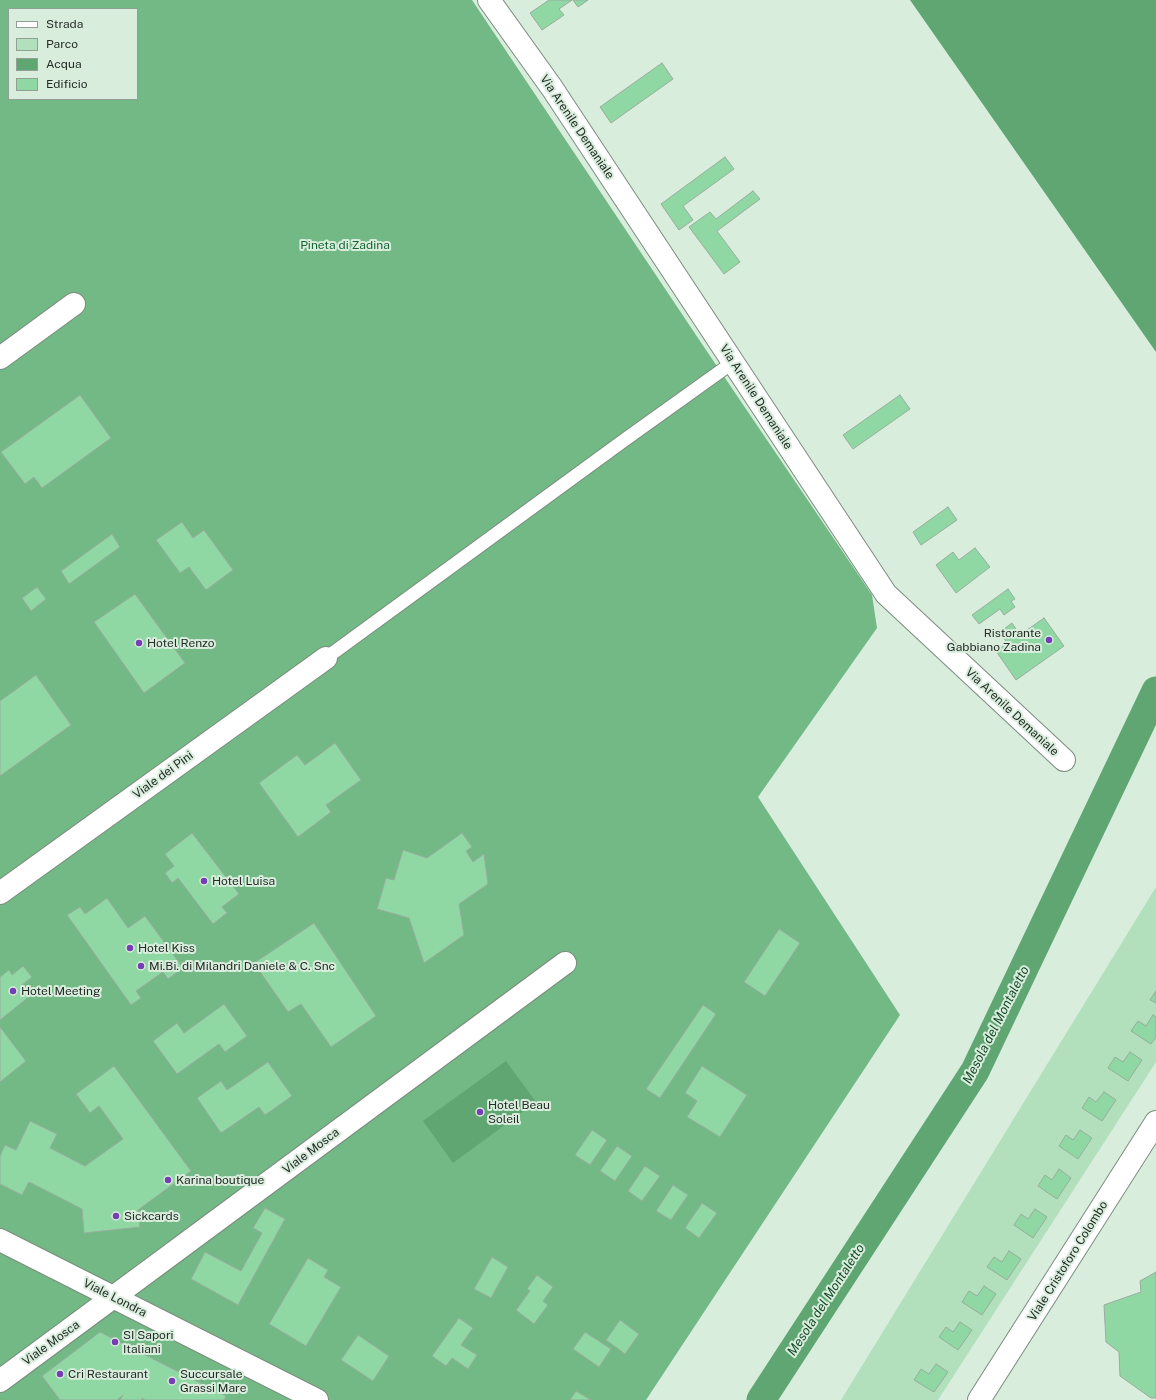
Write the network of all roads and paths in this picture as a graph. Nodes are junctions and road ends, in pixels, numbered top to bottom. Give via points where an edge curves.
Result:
1 (489, 0) edge
2 (74, 304) dead end
3 (0, 358) edge
4 (725, 368) dead end
5 (326, 658) joint
6 (1064, 760) dead end
7 (0, 893) edge
8 (564, 963) dead end
9 (1156, 1122) edge
10 (0, 1240) edge
11 (113, 1297) junction
12 (0, 1381) edge
13 (317, 1400) edge
14 (979, 1400) edge

1 - 6 street, Via Arenile Demaniale via 552,88 886,594
2 - 3 street
4 - 5 lane
5 - 7 street, Viale dei Pini
8 - 11 street, Viale Mosca
9 - 14 street, Viale Cristoforo Colombo
10 - 11 street, Viale Londra
11 - 12 street, Viale Mosca
11 - 13 street, Viale Londra

